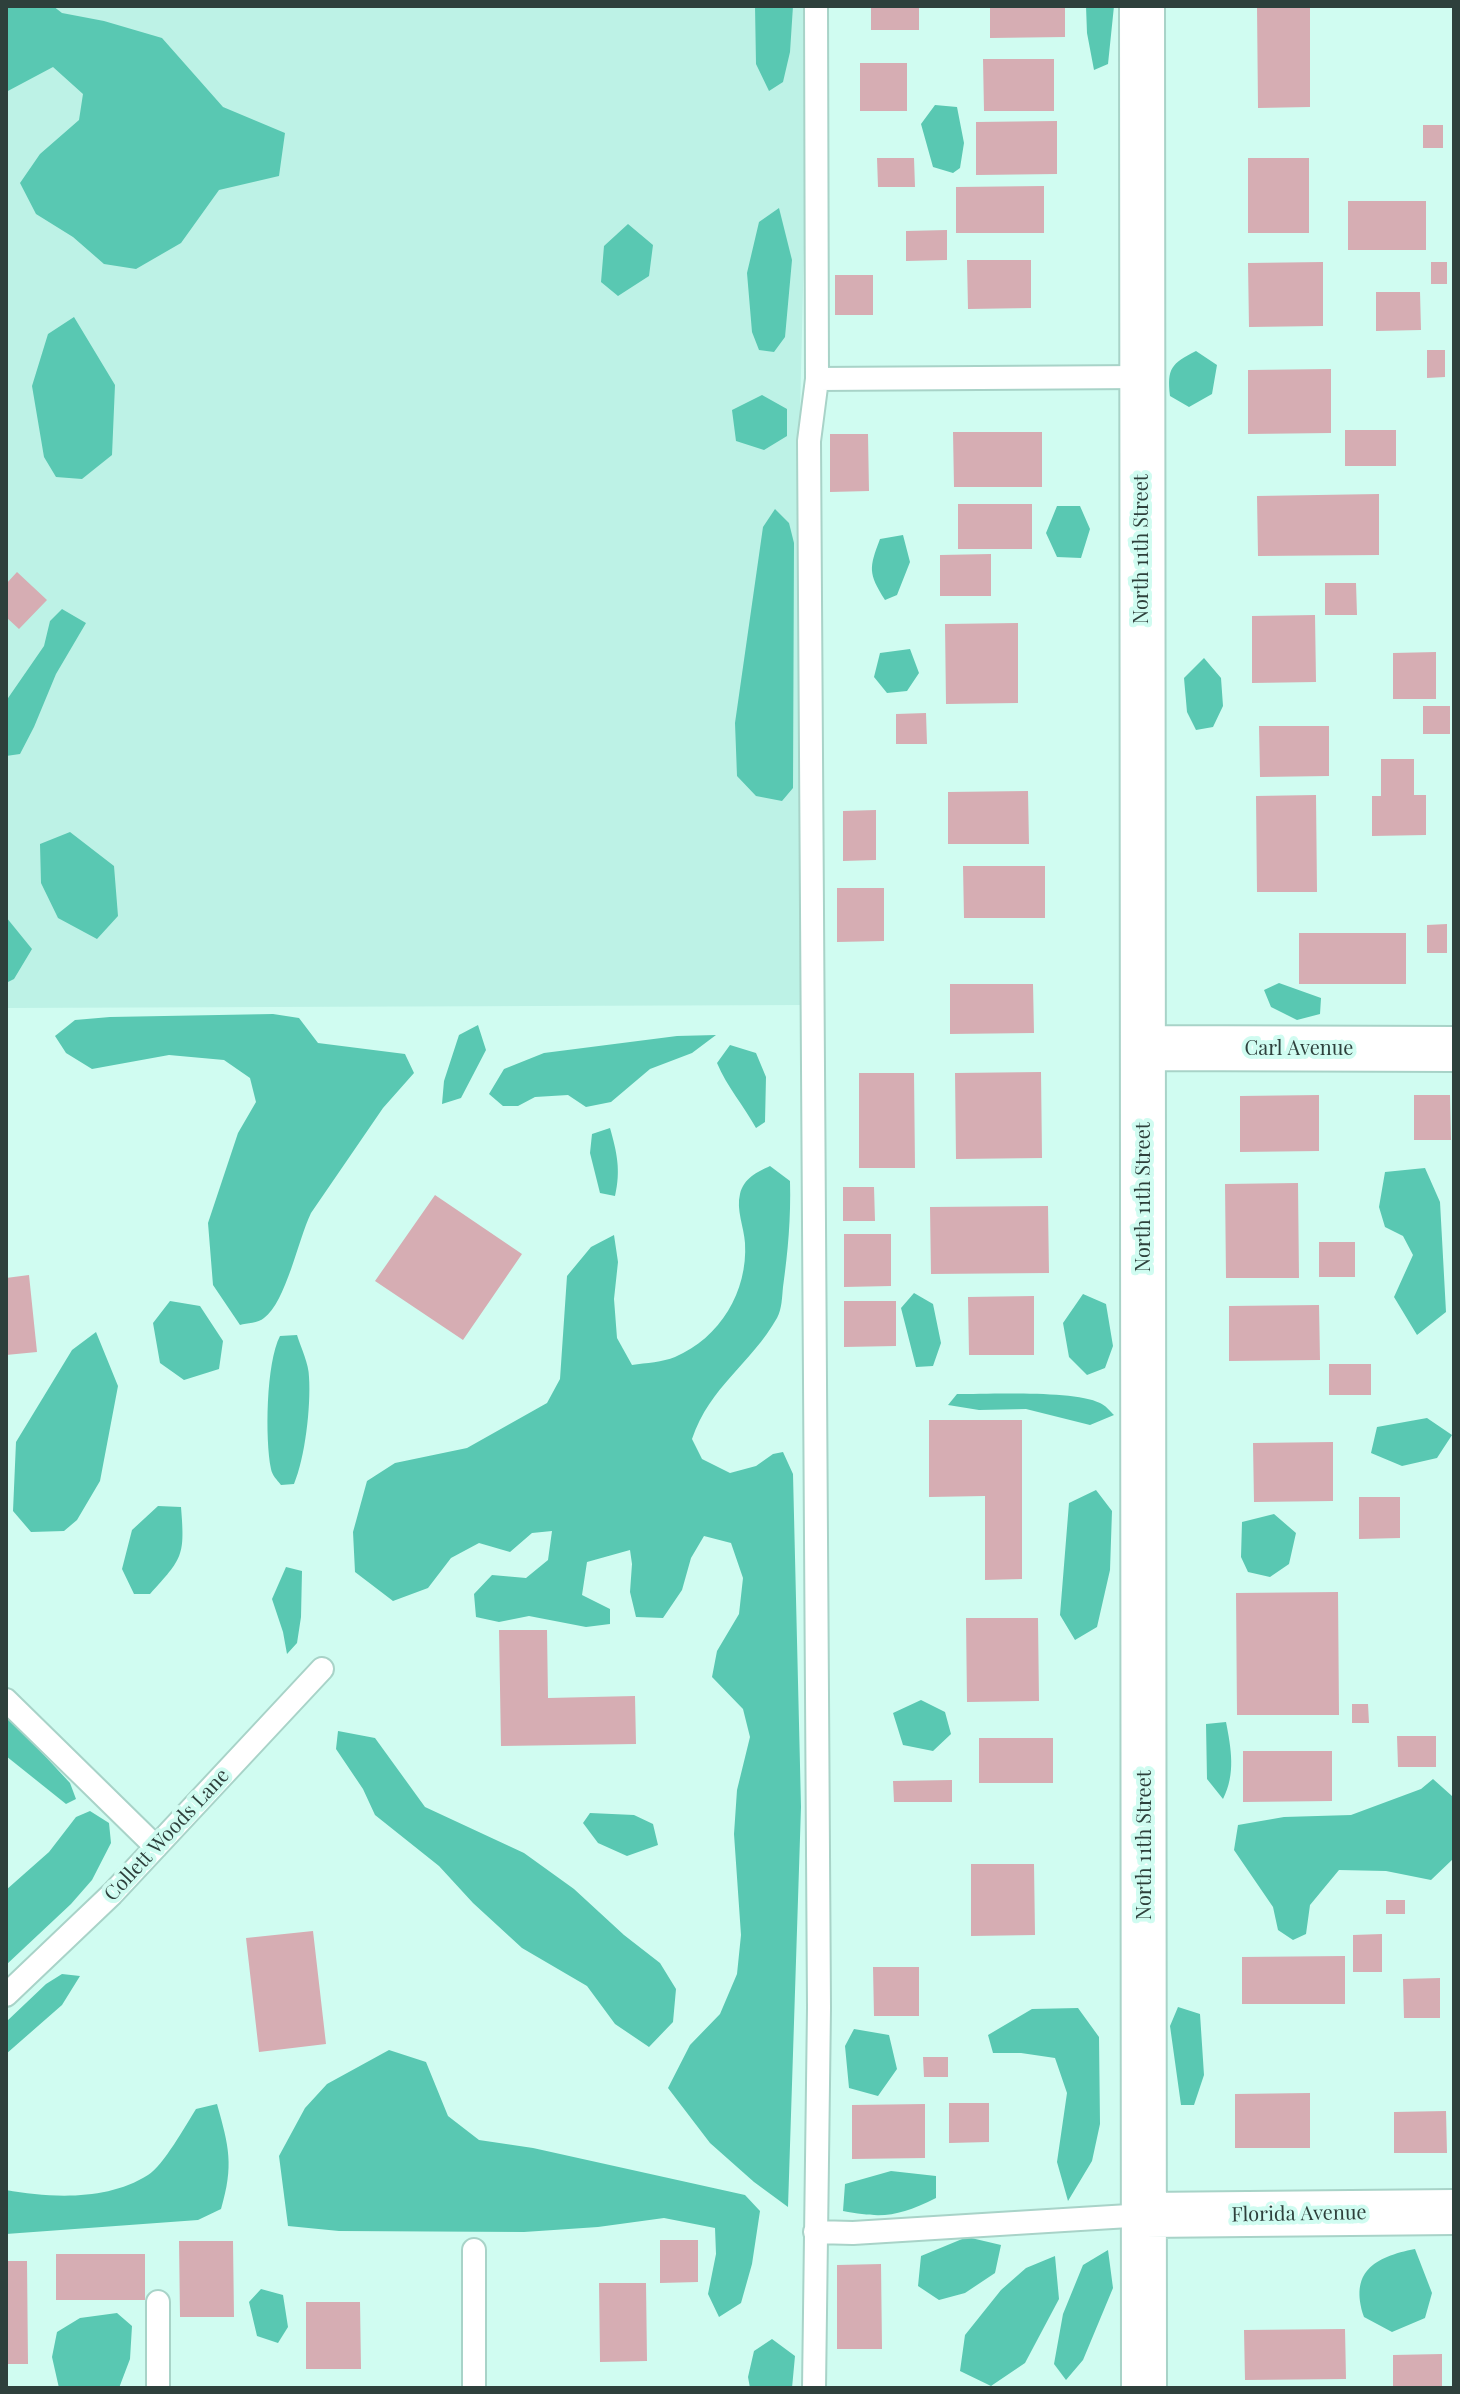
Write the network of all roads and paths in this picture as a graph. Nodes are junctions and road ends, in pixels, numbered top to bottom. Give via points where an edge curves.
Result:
1 (816, 6) edge
2 (1142, 6) edge
3 (1141, 377) junction
4 (817, 379) junction
5 (1144, 1048) junction
6 (1454, 1049) edge
7 (322, 1669) dead end
8 (6, 1700) edge
9 (156, 1847) junction
10 (6, 1995) edge
11 (1454, 2212) edge
12 (1145, 2215) junction
13 (815, 2232) junction
14 (474, 2250) dead end
15 (158, 2302) dead end
16 (158, 2388) edge
17 (474, 2388) edge
18 (814, 2388) edge
19 (1144, 2388) edge

1 - 4 lane
2 - 3 street, North 11th Street
3 - 4 lane
3 - 5 street, North 11th Street
4 - 13 lane via 809,441 819,2008
5 - 6 street, Carl Avenue
5 - 12 street, North 11th Street
7 - 9 lane, Collett Woods Lane
8 - 9 lane
9 - 10 lane, Collett Woods Lane
11 - 12 street, Florida Avenue
12 - 13 lane
12 - 19 street, North 11th Street
13 - 18 lane
14 - 17 lane
15 - 16 lane

